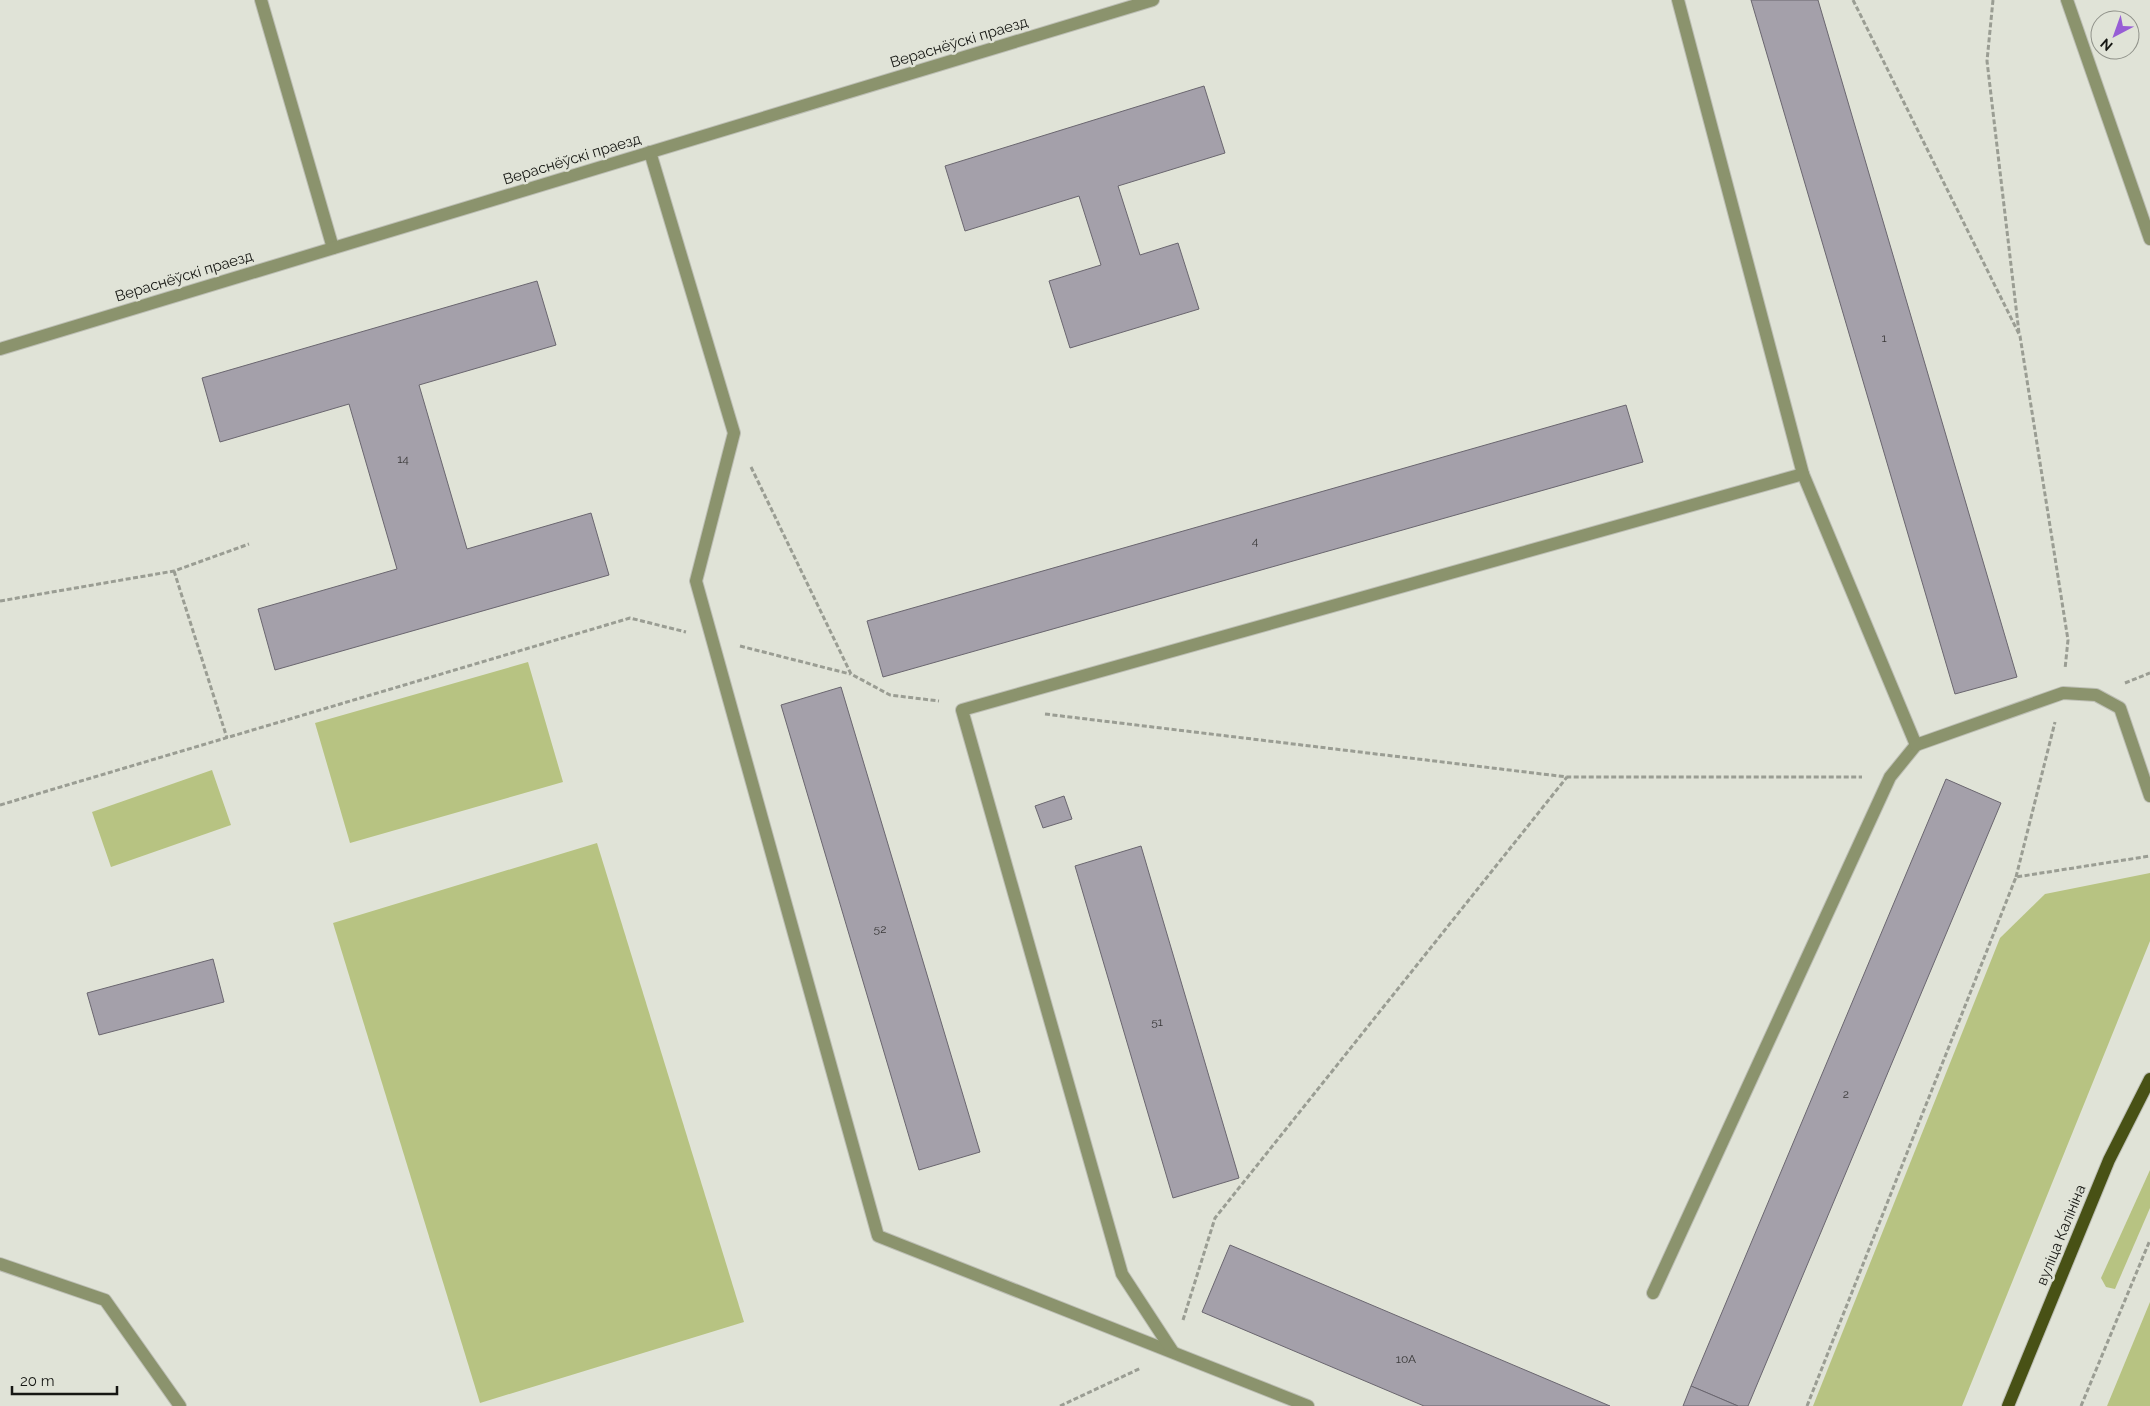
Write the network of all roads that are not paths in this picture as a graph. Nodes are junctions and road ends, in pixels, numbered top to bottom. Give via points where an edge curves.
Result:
1 (261, 0) edge
2 (1153, 0) edge
3 (1678, 0) edge
4 (2067, 0) edge
5 (650, 152) junction
6 (2150, 239) edge
7 (333, 248) junction
8 (0, 349) edge
9 (1804, 474) junction
10 (1916, 745) junction
11 (2150, 796) edge
12 (2150, 1079) edge
13 (0, 1264) edge
14 (1654, 1293) dead end
15 (1173, 1352) junction
16 (180, 1406) edge
17 (1308, 1406) edge
18 (2008, 1406) edge

1 - 7 street
2 - 5 street, Вераснёўскі праезд
3 - 9 street
4 - 6 street
5 - 7 street, Вераснёўскі праезд
5 - 15 street via 734,433 696,581 878,1236
7 - 8 street, Вераснёўскі праезд
9 - 10 street
9 - 15 street via 962,710 1122,1274
10 - 11 street via 2062,693 2096,694 2120,708
10 - 14 street via 1890,777
12 - 18 main road, вуліца Калініна via 2109,1160
13 - 16 street via 105,1300
15 - 17 street

